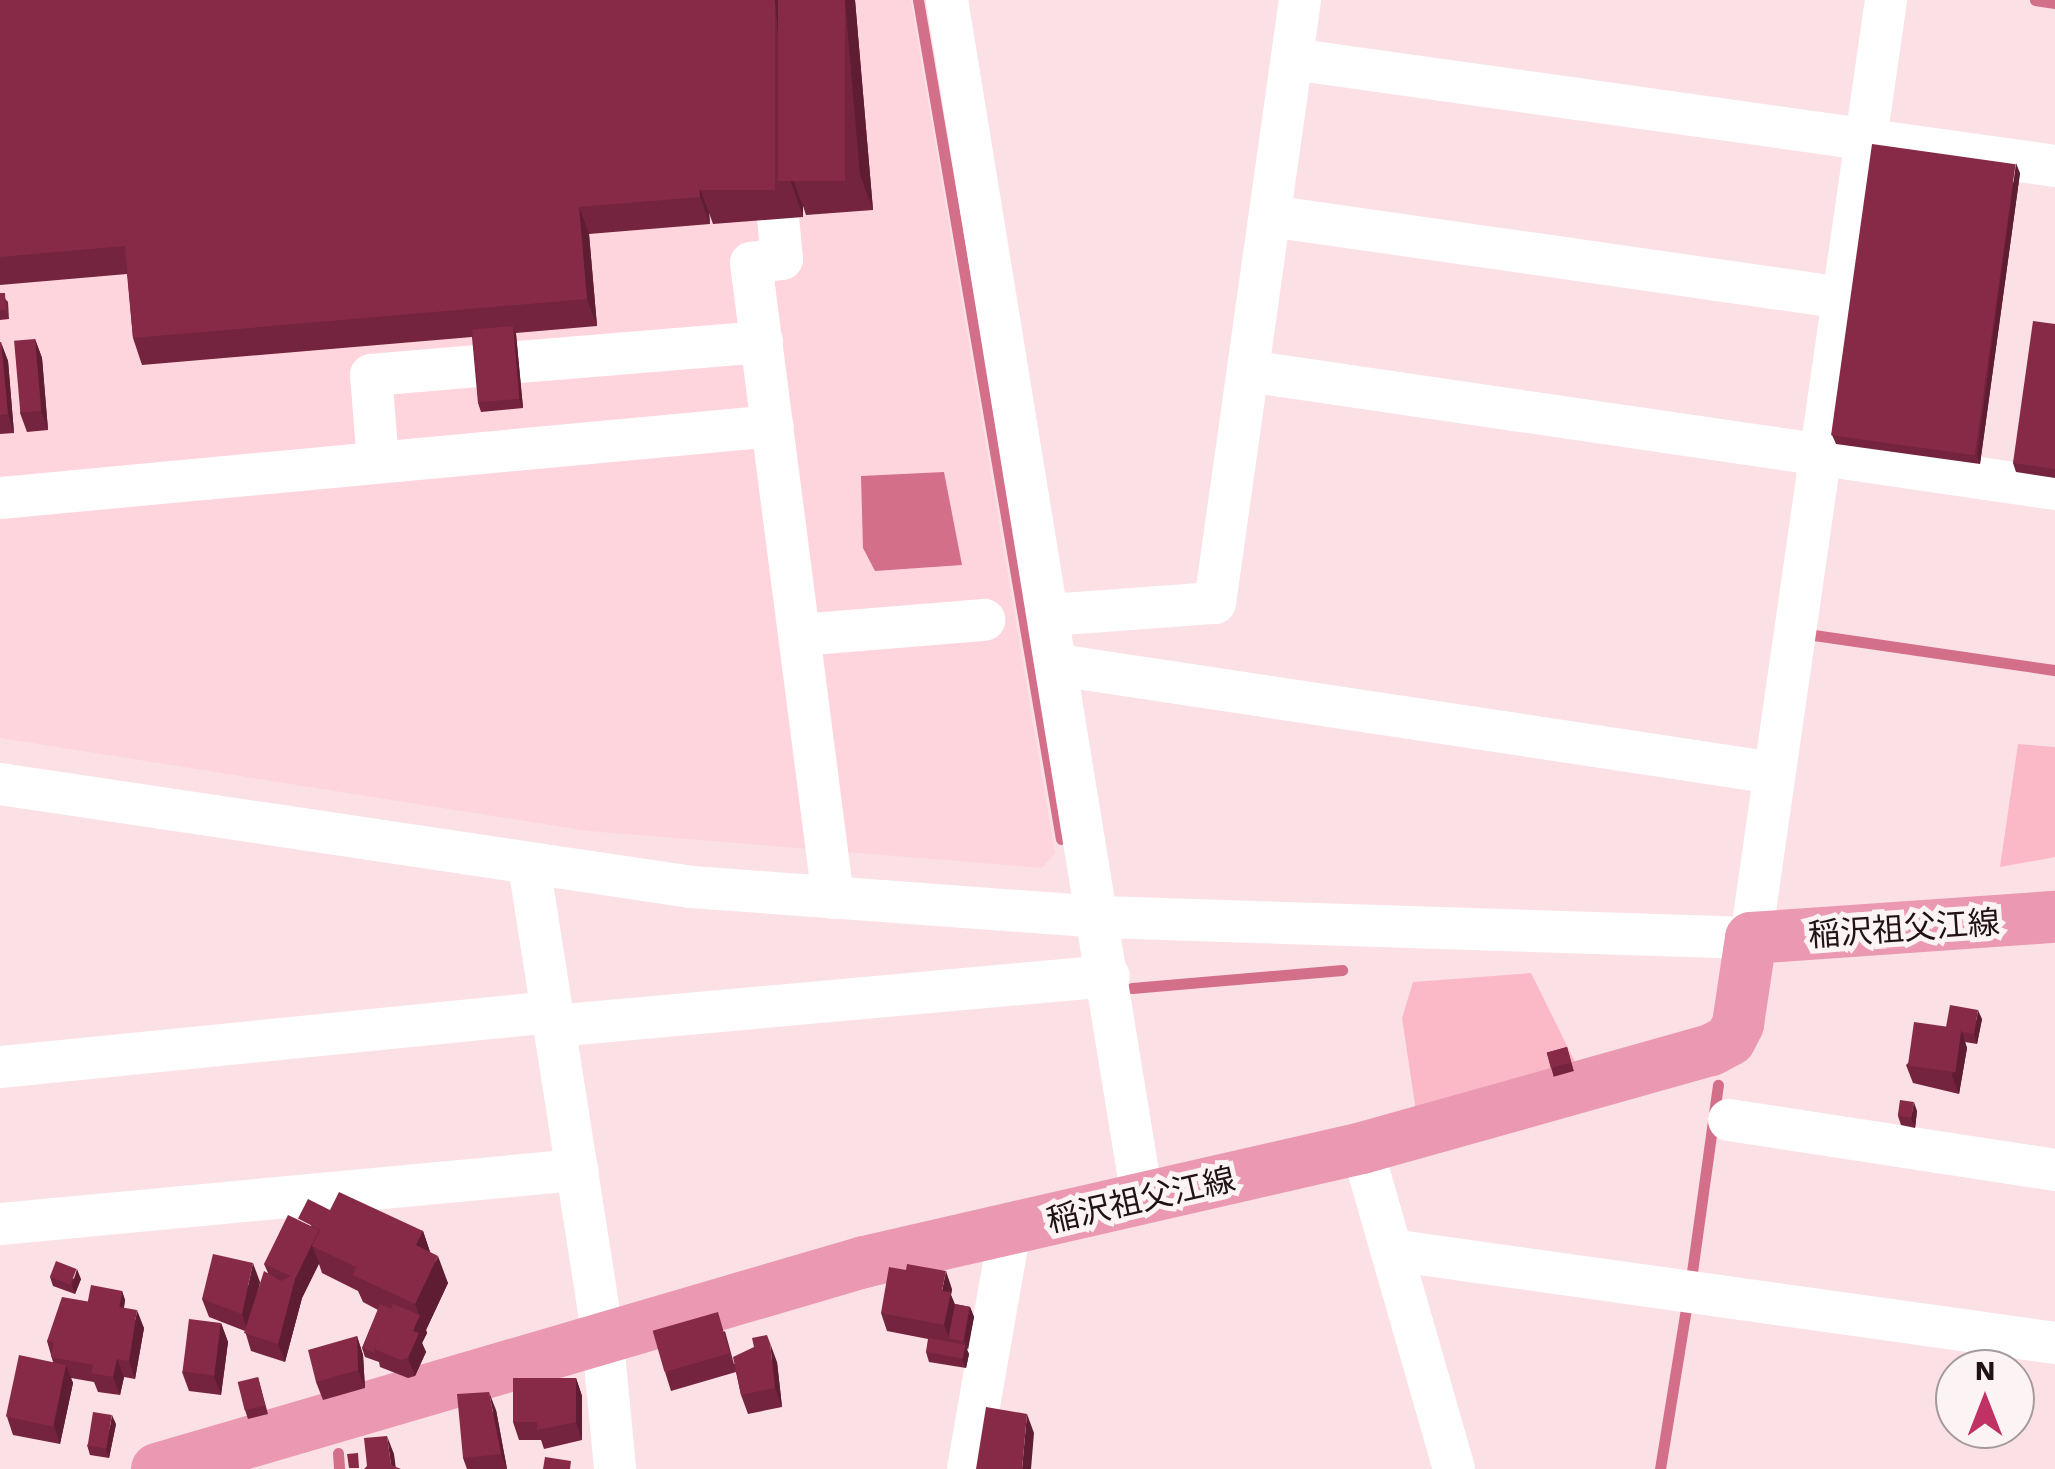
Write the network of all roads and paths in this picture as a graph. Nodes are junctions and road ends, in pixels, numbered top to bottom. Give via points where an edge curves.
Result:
1 (948, 0) edge
2 (1300, 0) edge
3 (1886, 0) edge
4 (1292, 58) junction
5 (1866, 139) junction
6 (2055, 166) edge
7 (1270, 216) junction
8 (778, 218) edge
9 (1843, 298) junction
10 (762, 342) junction
11 (1248, 371) junction
12 (773, 426) junction
13 (1820, 455) junction
14 (378, 462) junction
15 (2055, 489) edge
16 (0, 498) edge
17 (1050, 614) junction
18 (984, 620) dead end
19 (800, 635) junction
20 (1058, 666) junction
21 (1774, 773) junction
22 (0, 784) edge
23 (528, 865) junction
24 (833, 898) junction
25 (1100, 917) junction
26 (2055, 917) edge
27 (1751, 938) junction
28 (1109, 976) junction
29 (553, 1019) junction
30 (0, 1067) edge
31 (1728, 1120) dead end
32 (1362, 1148) junction
33 (577, 1170) junction
34 (2055, 1170) edge
35 (1142, 1198) junction
36 (0, 1224) edge
37 (1010, 1229) junction
38 (1391, 1250) junction
39 (602, 1333) junction
40 (2055, 1343) edge
41 (157, 1469) edge
42 (614, 1469) edge
43 (968, 1469) edge
44 (1454, 1469) edge

1 - 17 street
2 - 4 street
3 - 5 street
4 - 5 street
4 - 7 street
5 - 6 street
5 - 9 street
7 - 9 street
7 - 11 street
8 - 10 street via 782,259 752,263
9 - 13 street
10 - 12 street
10 - 14 street via 371,375
11 - 13 street
11 - 17 street via 1215,603
12 - 14 street
12 - 19 street
13 - 15 street
13 - 21 street
14 - 16 street
17 - 20 street
18 - 19 street
19 - 24 street
20 - 21 street
20 - 25 street
21 - 27 street
22 - 23 street
23 - 24 street
23 - 29 street
24 - 25 street
25 - 27 street
25 - 28 street
26 - 27 main road, 稲沢祖父江線
27 - 32 main road, 稲沢祖父江線 via 1730,1040
28 - 29 street
28 - 35 street
29 - 30 street
29 - 33 street
31 - 34 street
32 - 35 main road, 稲沢祖父江線
32 - 38 street
33 - 36 street
33 - 39 street
35 - 37 main road, 稲沢祖父江線
37 - 39 main road, 稲沢祖父江線
37 - 43 street
38 - 40 street
38 - 44 street
39 - 41 main road, 稲沢祖父江線 via 408,1400
39 - 42 street

